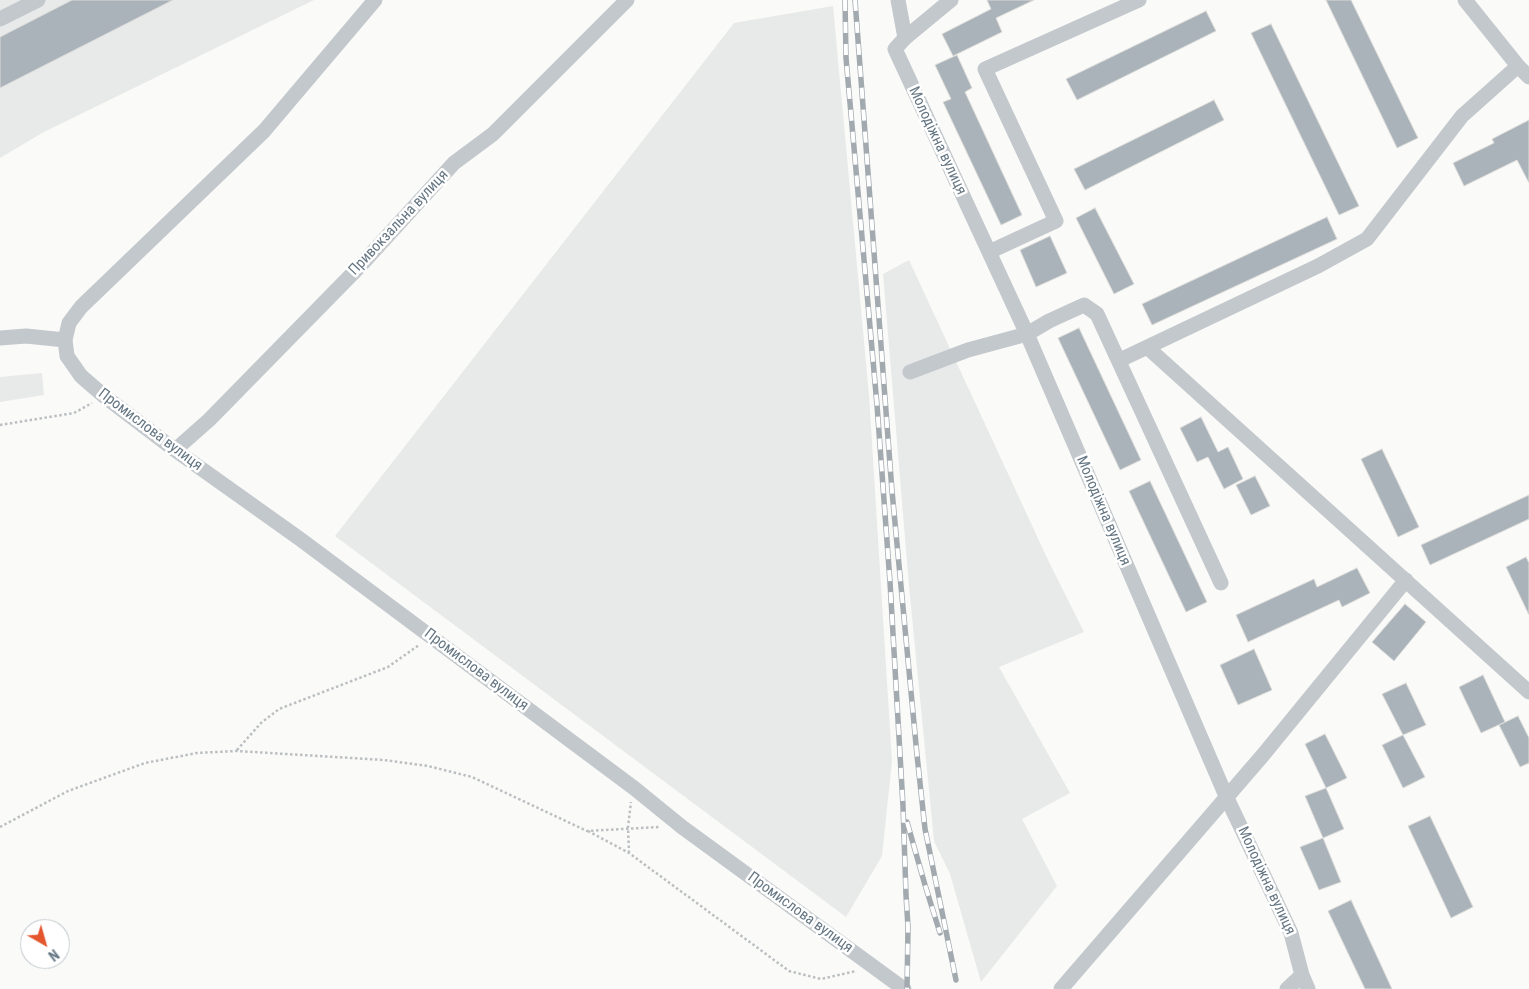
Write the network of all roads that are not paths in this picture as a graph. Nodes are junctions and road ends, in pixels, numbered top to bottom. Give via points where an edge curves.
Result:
1 (38, 0) edge
2 (375, 0) edge
3 (627, 0) edge
4 (898, 0) edge
5 (951, 0) edge
6 (1139, 0) edge
7 (1465, 0) edge
8 (0, 19) edge
9 (905, 38) junction
10 (1518, 66) junction
11 (1529, 77) edge
12 (989, 252) junction
13 (1027, 334) junction
14 (0, 338) edge
15 (65, 340) junction
16 (1147, 347) junction
17 (1120, 360) junction
18 (910, 372) dead end
19 (175, 450) junction
20 (1406, 580) junction
21 (1221, 582) dead end
22 (1529, 692) edge
23 (1226, 796) junction
24 (1302, 975) junction
25 (904, 989) edge
26 (1061, 989) edge
27 (1287, 989) edge
28 (1308, 989) edge

1 - 8 street
2 - 15 street via 264,131 81,307 69,322
3 - 19 street, Привокзальна вулиця via 493,134 454,163 320,307 210,420
4 - 9 street
5 - 9 street
6 - 12 street via 985,69 1056,220
7 - 10 street
9 - 12 street, Молодіжна вулиця via 895,49
10 - 11 street
10 - 16 street via 1462,116 1367,239 1318,266
12 - 13 street, Молодіжна вулиця
13 - 17 street via 1049,320 1084,305 1097,314
13 - 18 street via 968,350
13 - 23 street, Молодіжна вулиця
14 - 15 street via 26,336
15 - 19 street, Промислова вулиця via 67,356 81,376
16 - 17 street
16 - 20 street
17 - 21 street
19 - 25 street, Промислова вулиця via 300,539 682,827
20 - 22 street
20 - 23 street
23 - 24 street, Молодіжна вулиця via 1291,933
23 - 26 street
24 - 27 street
24 - 28 street, Молодіжна вулиця

